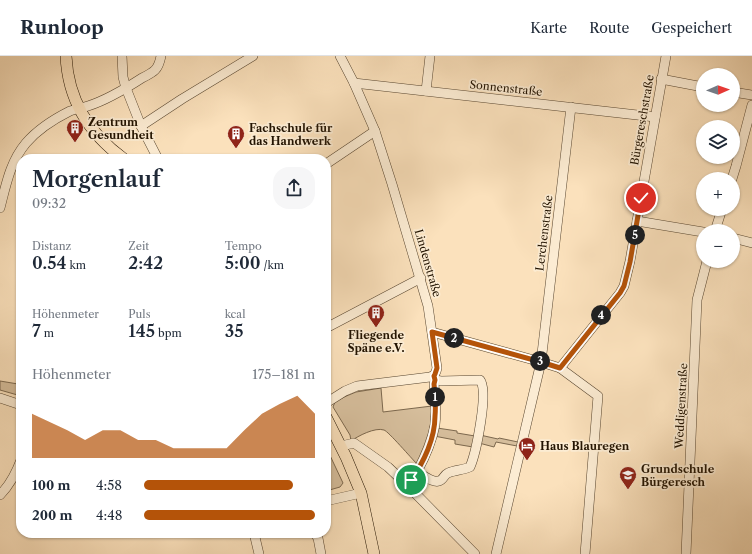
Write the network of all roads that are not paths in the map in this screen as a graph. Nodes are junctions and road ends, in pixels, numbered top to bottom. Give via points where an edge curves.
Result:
1 (66, 56) edge
2 (122, 56) edge
3 (161, 56) edge
4 (253, 56) edge
5 (340, 56) edge
6 (430, 56) edge
7 (666, 56) edge
8 (661, 79) junction
9 (354, 83) junction
10 (696, 86) edge
11 (126, 88) junction
12 (426, 91) junction
13 (740, 93) edge
14 (752, 96) edge
15 (752, 105) edge
16 (571, 107) junction
17 (79, 108) junction
18 (655, 117) junction
19 (141, 126) junction
20 (375, 131) junction
21 (18, 154) edge
22 (117, 154) edge
23 (155, 154) edge
24 (16, 158) edge
25 (331, 161) edge
26 (734, 172) edge
27 (0, 208) edge
28 (637, 221) junction
29 (696, 231) edge
30 (740, 240) edge
31 (752, 243) edge
32 (705, 268) edge
33 (420, 278) junction
34 (331, 325) edge
35 (432, 332) junction
36 (541, 362) junction
37 (560, 368) junction
38 (434, 378) junction
39 (0, 398) edge
40 (331, 400) edge
41 (16, 403) edge
42 (331, 427) edge
43 (341, 446) junction
44 (16, 472) edge
45 (418, 472) junction
46 (406, 484) junction
47 (361, 493) junction
48 (0, 496) edge
49 (331, 500) edge
50 (255, 538) edge
51 (318, 538) edge
52 (258, 554) edge
53 (321, 554) edge
54 (374, 554) edge
55 (475, 554) edge
56 (496, 554) edge
57 (585, 554) edge
58 (686, 554) edge

1 - 17 main road via 70,87
2 - 11 street
3 - 11 street via 154,70
4 - 19 street
5 - 9 street, Lindenstraße
6 - 12 street
7 - 8 street, Bürgereschstraße
8 - 10 street
8 - 18 street, Bürgereschstraße
9 - 12 street, Sonnenstraße
9 - 20 street, Lindenstraße
11 - 17 street via 96,103
11 - 19 street
12 - 16 street, Sonnenstraße
13 - 14 street
15 - 26 street
16 - 18 street, Sonnenstraße
16 - 36 street, Lerchenstraße
17 - 21 street via 47,124
17 - 22 main road via 102,141
18 - 28 street, Bürgereschstraße
19 - 23 street
20 - 25 street
20 - 33 street, Lindenstraße
24 - 27 street via 9,172
28 - 29 street
28 - 37 street, Bürgereschstraße via 624,286
30 - 31 street
32 - 58 street, Weddigenstraße via 697,300
33 - 34 street
33 - 35 street, Lindenstraße
35 - 36 street
35 - 38 street, Lindenstraße via 437,368
36 - 37 street
36 - 56 street, Lerchenstraße
37 - 57 street via 598,396
38 - 40 street via 357,386
38 - 45 street, Lindenstraße via 434,425 429,447
38 - 45 street via 441,381 480,380 483,390 482,416 470,467 448,473 437,482
39 - 41 street
42 - 43 main road
43 - 46 street via 354,443
43 - 47 main road
44 - 48 street
45 - 46 street
46 - 55 street
47 - 49 street
47 - 54 main road
50 - 52 street
51 - 53 street

